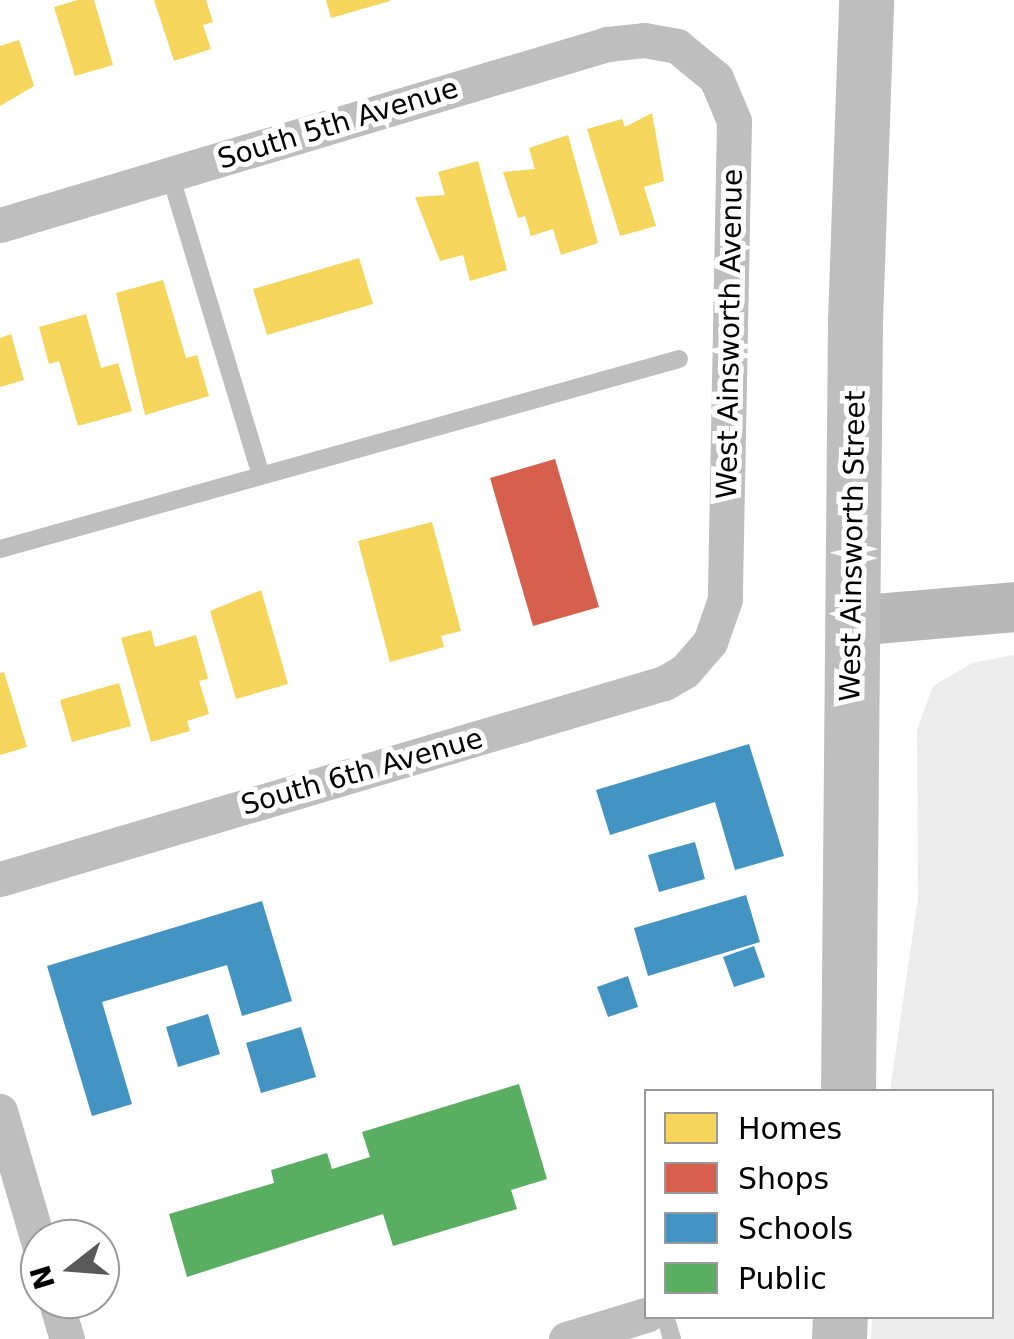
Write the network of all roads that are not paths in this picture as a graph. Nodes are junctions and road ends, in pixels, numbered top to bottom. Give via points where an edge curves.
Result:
1 (866, 0) edge
2 (677, 46) joint
3 (170, 174) junction
4 (0, 225) edge
5 (679, 360) dead end
6 (261, 476) junction
7 (0, 550) edge
8 (1014, 607) edge
9 (852, 621) junction
10 (710, 642) joint
11 (0, 879) edge
12 (848, 1089) edge
13 (0, 1111) edge
14 (11, 1189) edge
15 (26, 1219) edge
16 (644, 1317) edge
17 (566, 1339) edge

1 - 9 main road, West Ainsworth Street
2 - 3 street, South 5th Avenue via 644,40 607,44
2 - 10 street, West Ainsworth Avenue via 716,78 734,121 725,599
3 - 4 street, South 5th Avenue
3 - 6 lane
5 - 6 lane
6 - 7 lane
8 - 9 street
9 - 12 main road, West Ainsworth Street
10 - 11 street, South 6th Avenue via 686,671 664,683
13 - 14 street
14 - 15 street
16 - 17 street

